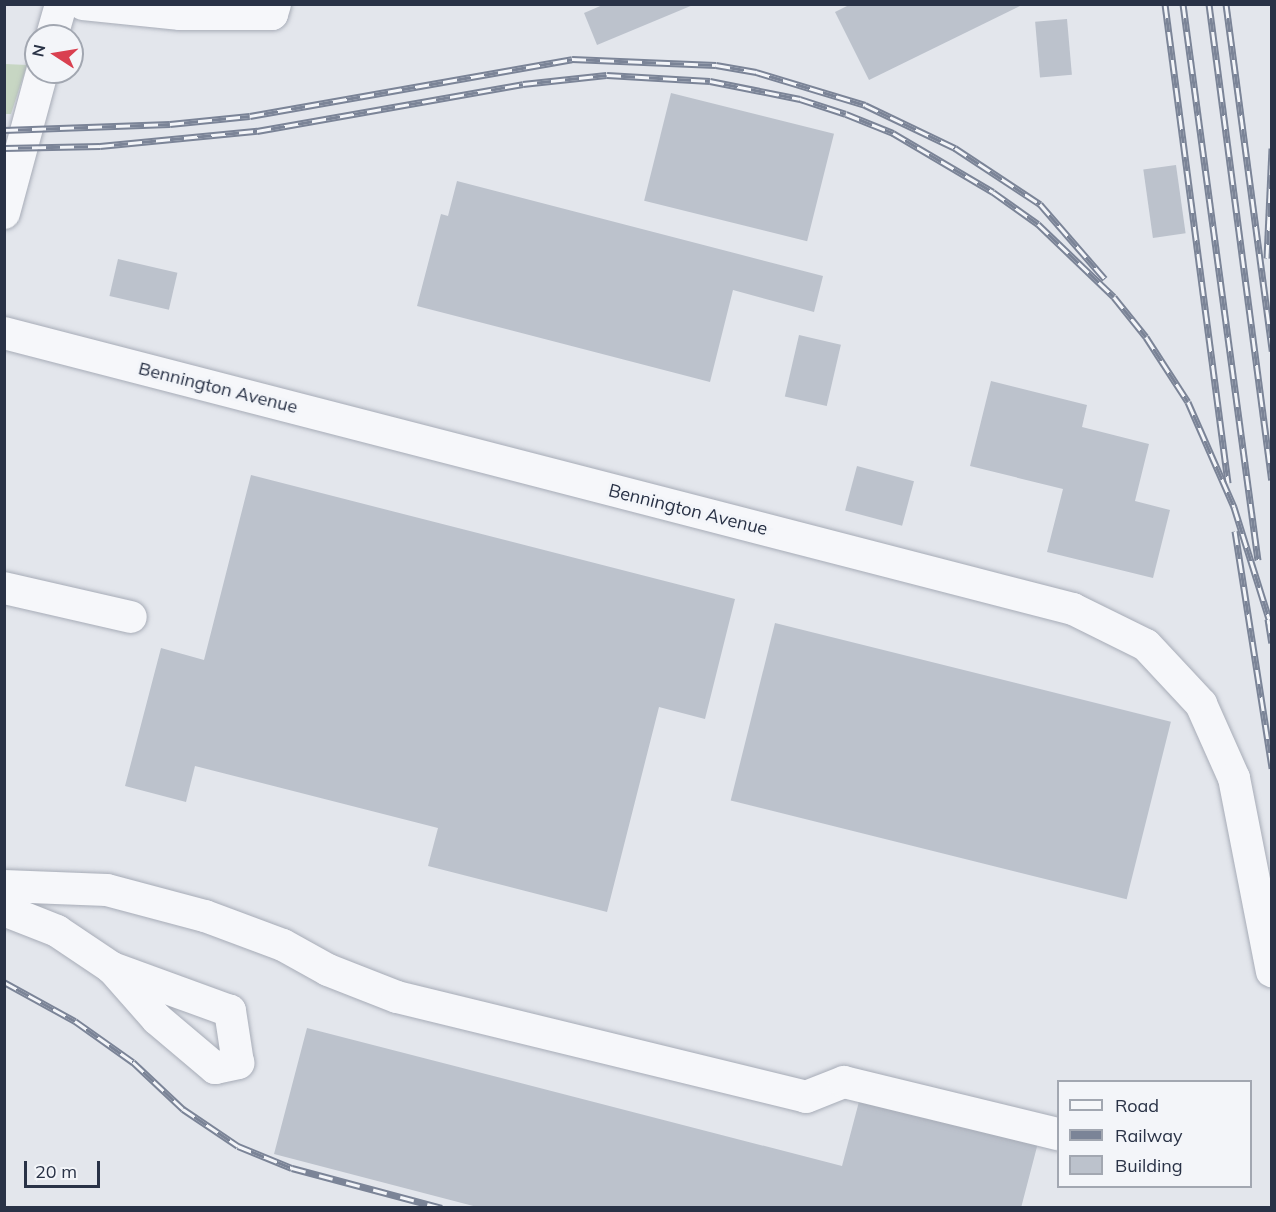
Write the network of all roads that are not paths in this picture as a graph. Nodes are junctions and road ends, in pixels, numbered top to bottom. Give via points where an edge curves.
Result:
1 (60, 4) edge
2 (83, 4) edge
3 (275, 4) edge
4 (55, 24) edge
5 (39, 84) edge
6 (4, 213) edge
7 (4, 333) edge
8 (4, 588) edge
9 (131, 616) dead end
10 (1259, 840) edge
11 (4, 886) edge
12 (4, 910) edge
13 (112, 968) dead end
14 (1272, 971) edge
15 (1057, 1134) edge

1 - 4 street
2 - 3 street via 180,14 272,14
5 - 6 street
7 - 10 street, Bennington Avenue via 1073,609 1146,645 1201,704
8 - 9 street
10 - 14 street, Bennington Avenue
11 - 15 street via 118,893 205,916 272,941 328,970 397,997 806,1097 844,1082
12 - 13 street via 57,931

